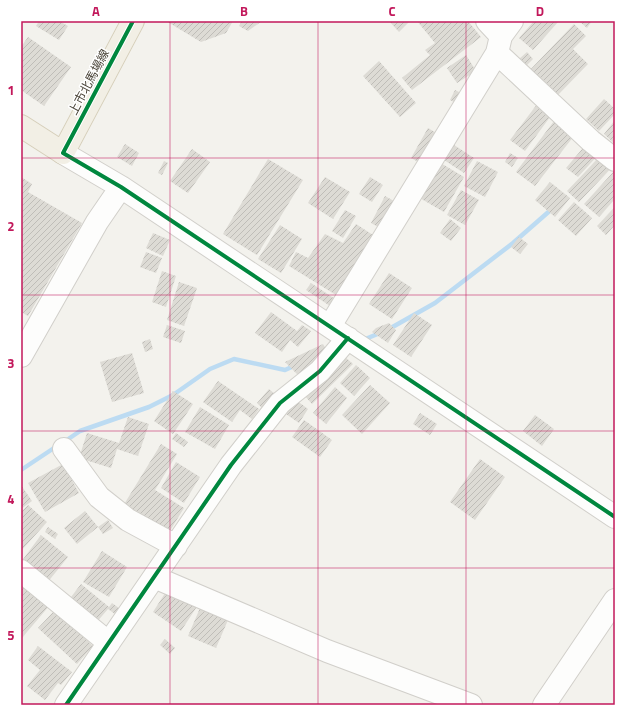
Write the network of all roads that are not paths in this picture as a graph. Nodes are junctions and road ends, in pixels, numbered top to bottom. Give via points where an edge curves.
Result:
1 (133, 21) edge
2 (499, 33) edge
3 (21, 126) edge
4 (63, 153) junction
5 (615, 160) edge
6 (121, 187) junction
7 (330, 326) junction
8 (348, 338) junction
9 (21, 356) edge
10 (64, 449) dead end
11 (615, 516) edge
12 (176, 546) junction
13 (21, 571) edge
14 (154, 577) junction
15 (615, 600) edge
16 (109, 643) junction
17 (66, 705) edge
18 (470, 705) edge
19 (544, 705) edge

1 - 4 main road, 上市北馬場線
2 - 5 street via 591,140
2 - 7 street
3 - 4 main road
4 - 6 street
6 - 7 street
6 - 9 street via 97,222
7 - 8 street
8 - 11 street
8 - 12 street via 320,371 280,403 231,465
10 - 12 street via 99,497 128,520
12 - 14 street
13 - 16 street
14 - 16 street
14 - 18 street via 327,651
15 - 19 street
16 - 17 street

